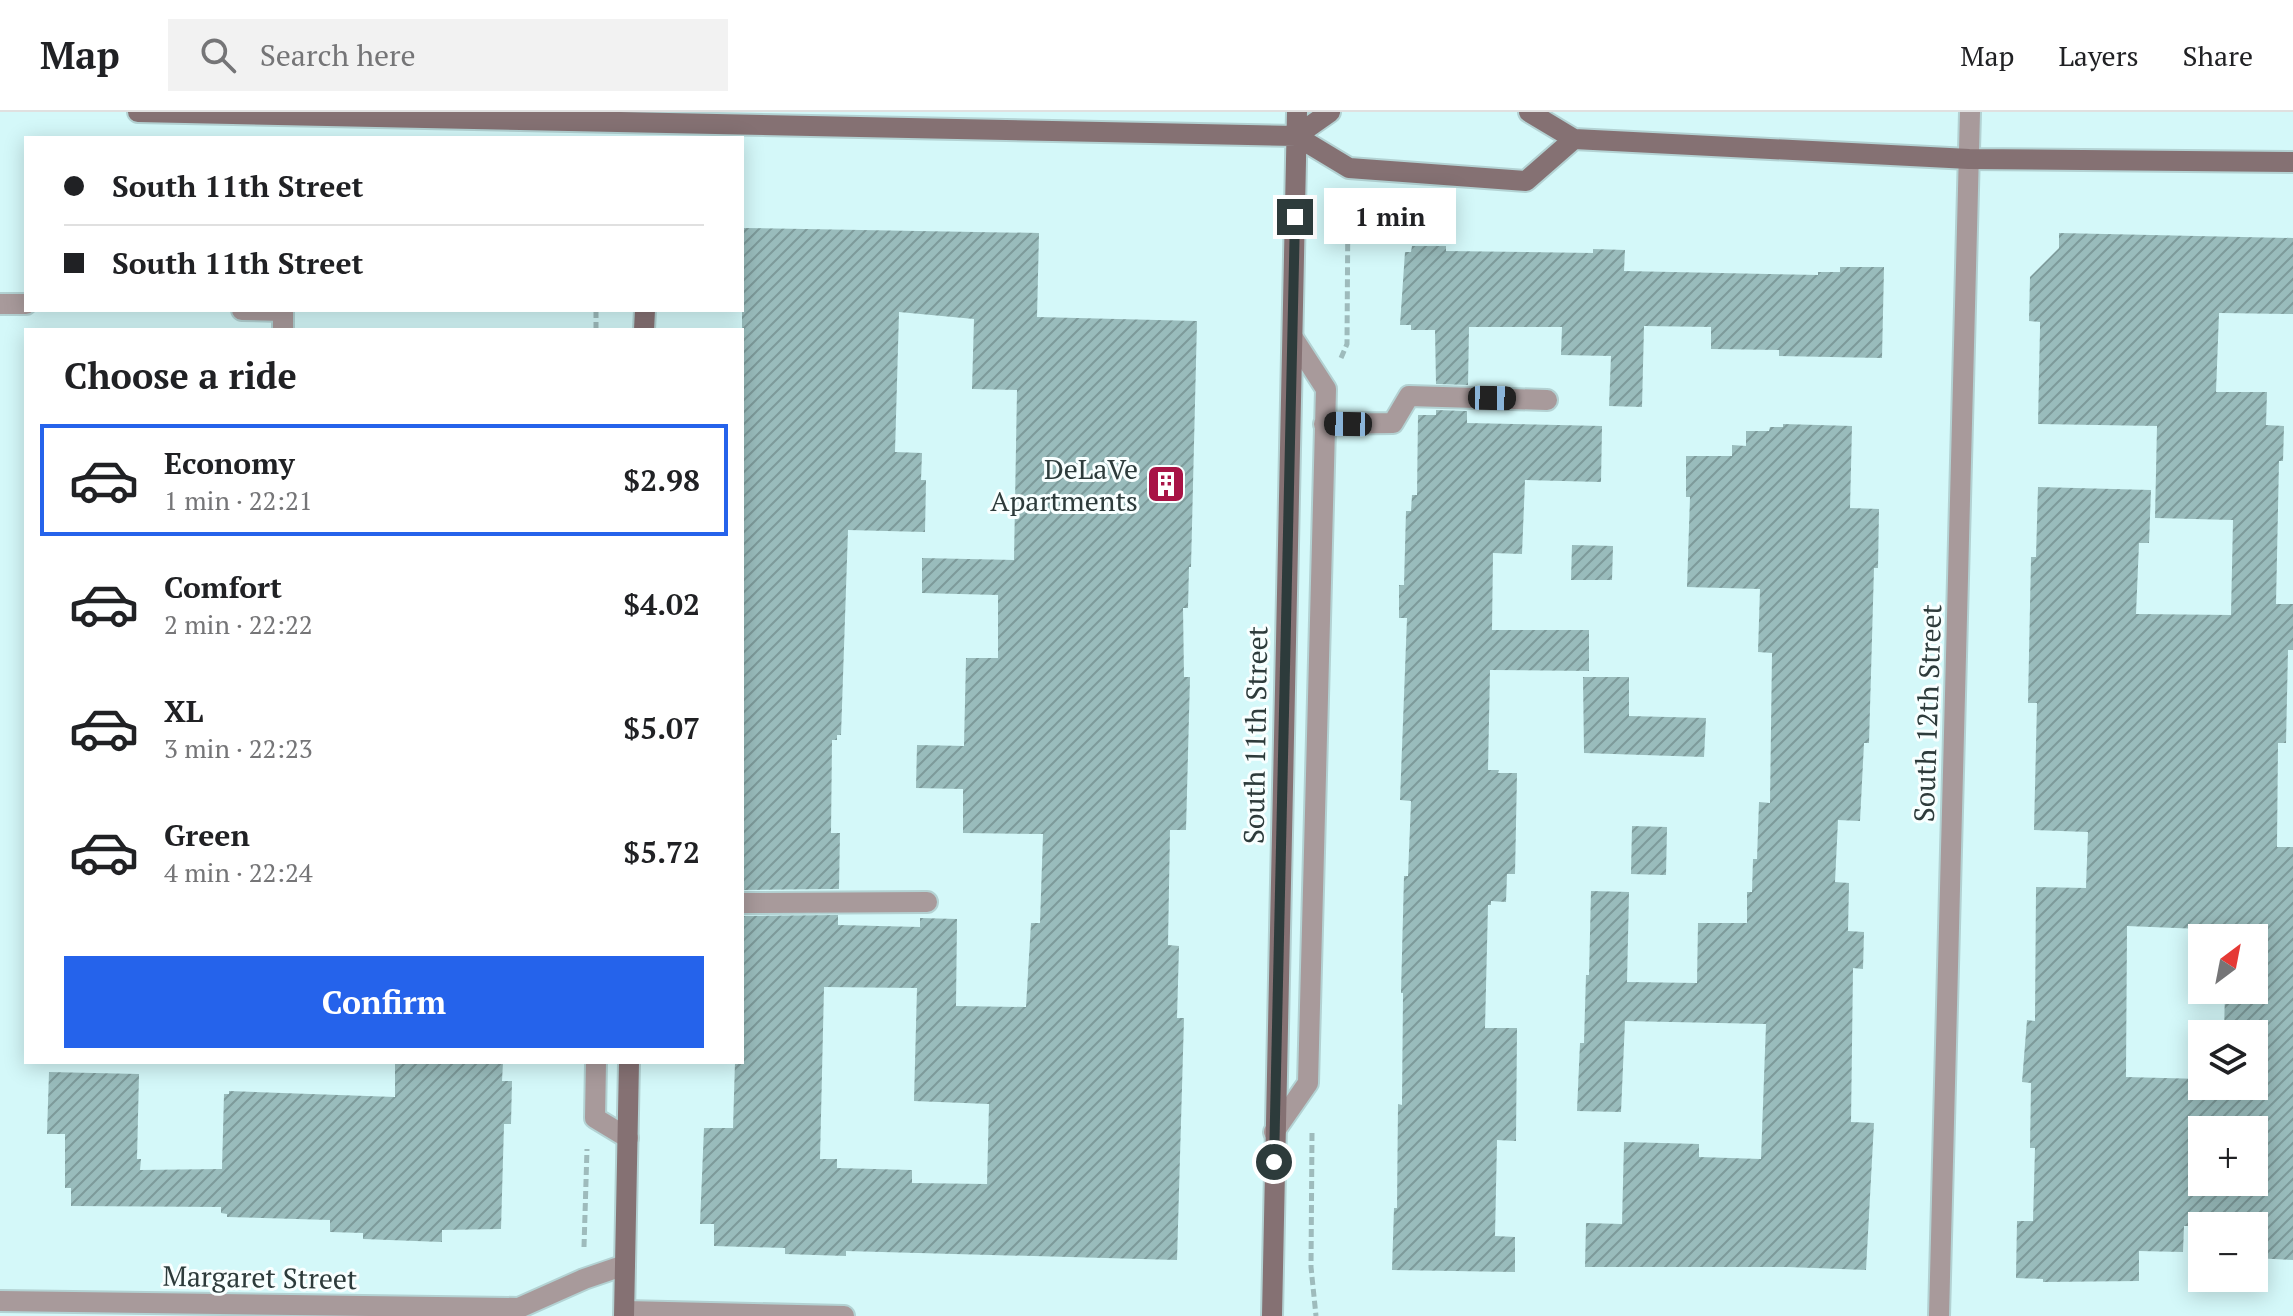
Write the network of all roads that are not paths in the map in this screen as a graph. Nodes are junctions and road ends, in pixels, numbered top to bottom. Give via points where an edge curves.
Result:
1 (138, 112) edge
2 (1297, 112) edge
3 (1330, 112) edge
4 (1529, 112) edge
5 (1970, 112) edge
6 (289, 114) edge
7 (648, 124) edge
8 (1296, 136) junction
9 (1574, 139) junction
10 (1969, 159) junction
11 (2293, 162) edge
12 (0, 304) edge
13 (24, 304) edge
14 (1293, 338) junction
15 (1547, 400) dead end
16 (1324, 424) junction
17 (927, 902) dead end
18 (744, 903) edge
19 (596, 1064) edge
20 (629, 1064) edge
21 (1274, 1132) junction
22 (628, 1138) junction
23 (625, 1265) junction
24 (0, 1301) edge
25 (526, 1312) edge
26 (624, 1313) edge
27 (844, 1316) edge
28 (1272, 1316) edge
29 (1939, 1316) edge

1 - 6 street
2 - 8 street, South 11th Street
3 - 8 street
4 - 9 street
5 - 10 street, South 12th Street
6 - 7 street
7 - 8 street
8 - 9 street via 1349,168 1526,181
8 - 14 street, South 11th Street
9 - 10 street
10 - 11 street
10 - 29 street, South 12th Street
12 - 13 street
14 - 16 street via 1326,389
14 - 21 street, South 11th Street
15 - 16 street via 1409,396 1393,423
16 - 21 street via 1308,1083
17 - 18 street
19 - 22 street via 595,1118
20 - 22 street
21 - 28 street, South 11th Street
22 - 23 street
23 - 25 street, Margaret Street via 584,1279
23 - 26 street
24 - 25 street, Margaret Street
26 - 27 street

